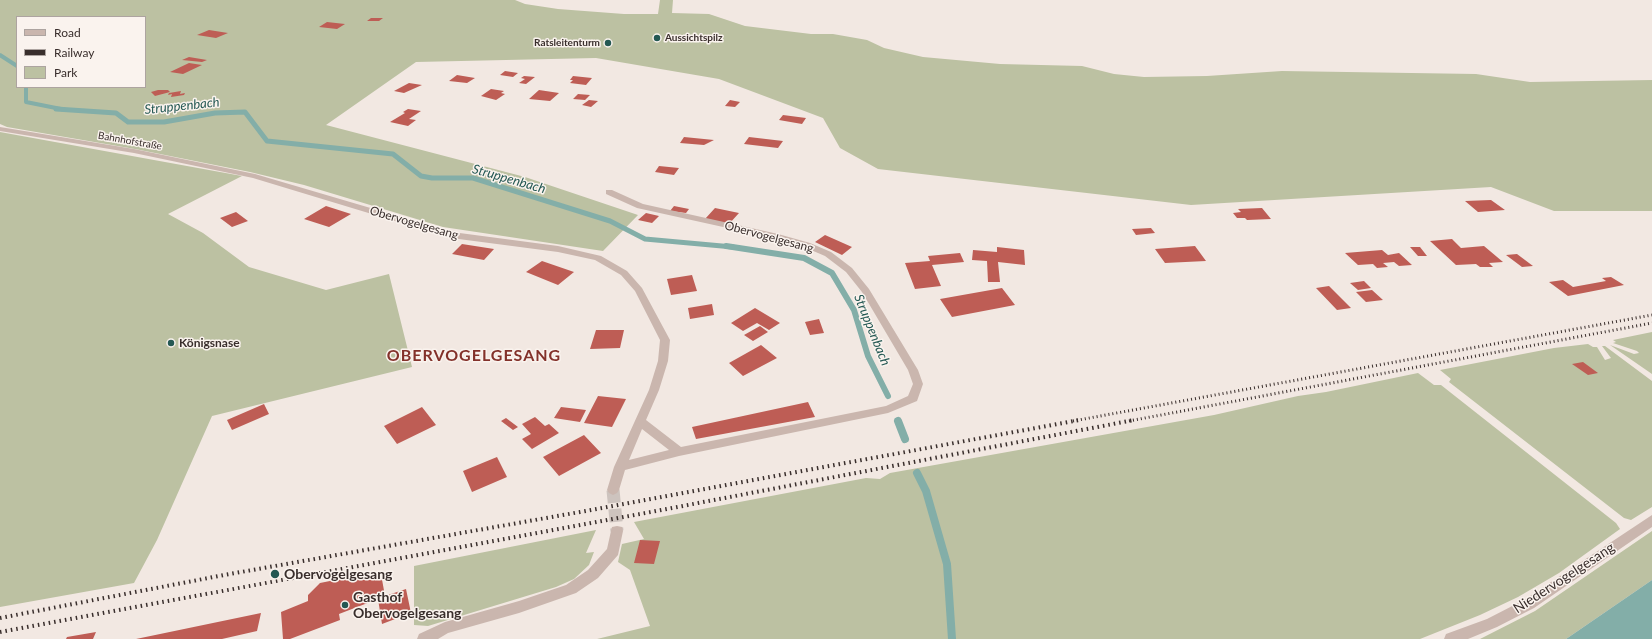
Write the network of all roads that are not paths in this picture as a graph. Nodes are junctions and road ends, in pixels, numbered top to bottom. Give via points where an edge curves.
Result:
1 (0, 129) edge
2 (255, 176) joint
3 (609, 192) dead end
4 (640, 421) junction
5 (678, 452) junction
6 (620, 467) junction
7 (614, 490) tunnel mouth
8 (1652, 520) edge
9 (617, 531) tunnel mouth
10 (424, 639) edge
11 (1451, 639) edge

1 - 2 street, Bahnhofstraße via 134,151
2 - 4 street, Obervogelgesang via 451,235 558,249 598,258 624,272 639,290 665,340 663,361
3 - 5 street, Obervogelgesang via 640,206 775,236 828,254 849,270 866,291 913,370 918,384 913,398 888,409
4 - 5 street
4 - 6 street, Obervogelgesang
5 - 6 street, Obervogelgesang
6 - 7 street, Obervogelgesang
8 - 11 street, Niedervogelgesang via 1529,604 1492,623
9 - 10 street via 613,551 593,574 571,589 445,628

